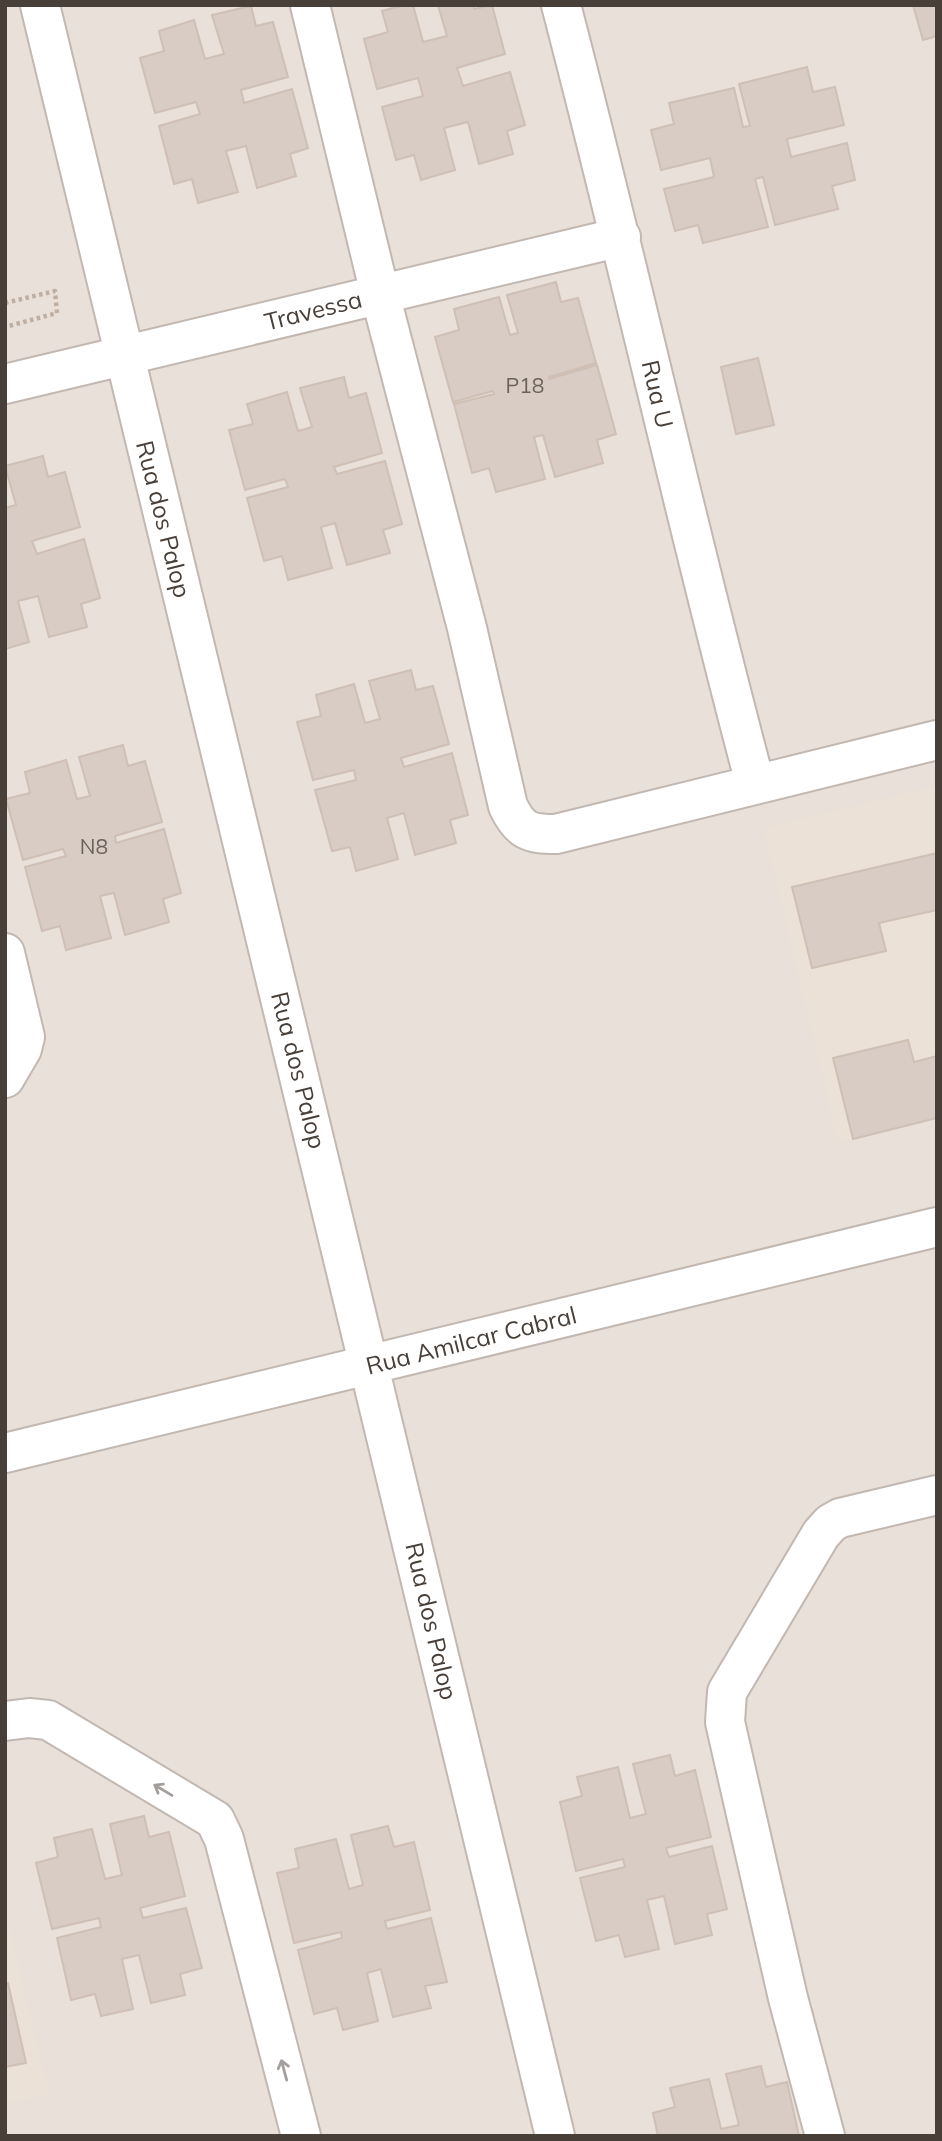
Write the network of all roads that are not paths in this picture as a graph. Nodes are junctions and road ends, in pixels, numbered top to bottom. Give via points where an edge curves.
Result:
1 (40, 5) edge
2 (310, 5) edge
3 (561, 5) edge
4 (621, 237) junction
5 (380, 294) junction
6 (124, 355) junction
7 (5, 384) edge
8 (937, 740) edge
9 (755, 783) junction
10 (5, 953) edge
11 (5, 1078) edge
12 (937, 1227) edge
13 (370, 1364) junction
14 (5, 1453) edge
15 (937, 1495) edge
16 (5, 1721) edge
17 (301, 2136) edge
18 (555, 2136) edge
19 (825, 2136) edge

1 - 6 street, Rua dos Palop
2 - 5 street
3 - 4 street, Rua U
4 - 5 street, Travessa
4 - 9 street, Rua U
5 - 6 street, Travessa
5 - 9 street via 514,820 536,834 556,834
6 - 7 street, Travessa
6 - 13 street, Rua dos Palop
8 - 9 street
10 - 11 street via 25,1037
12 - 13 street, Rua Amilcar Cabral
13 - 14 street, Rua Amilcar Cabral
13 - 18 street, Rua dos Palop
15 - 19 street via 831,1523 727,1692 725,1722 788,1998
17 -> 16 street via 224,1839 215,1820 48,1720

